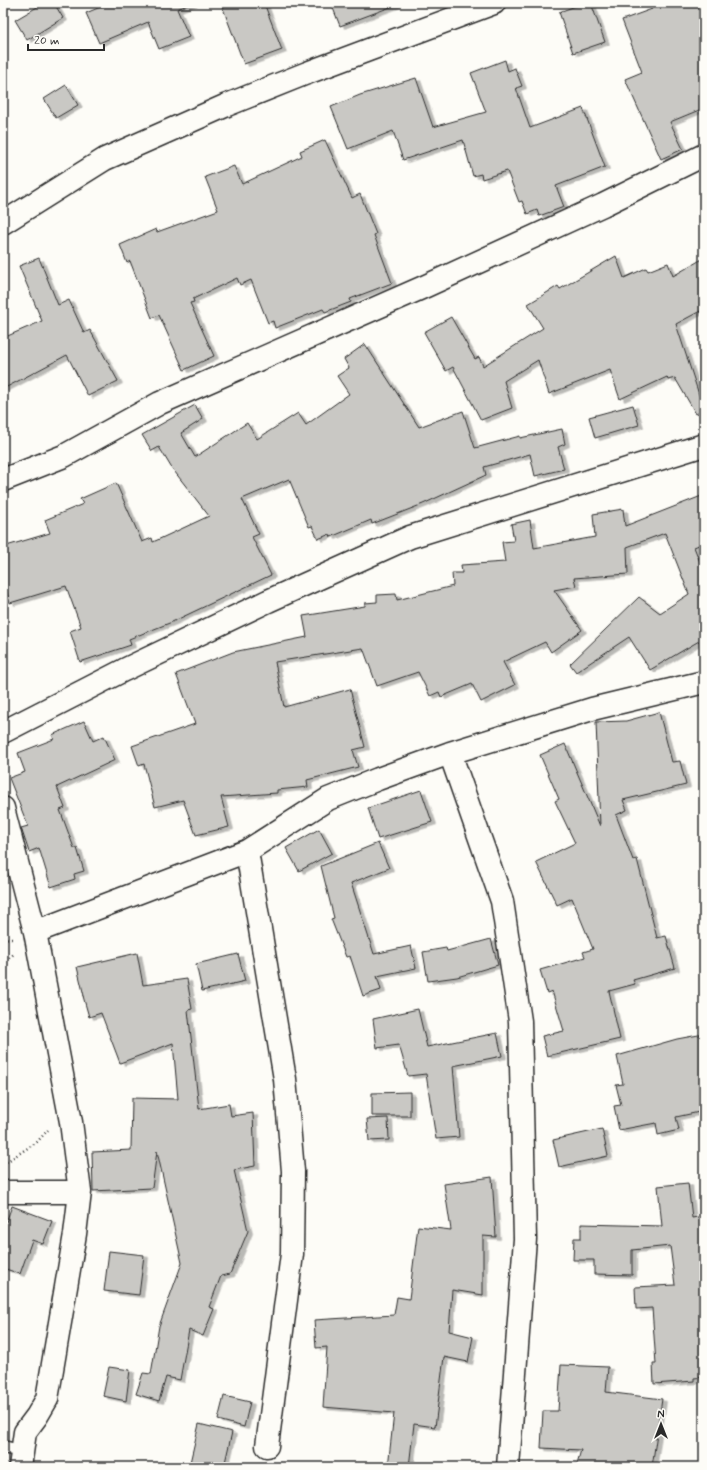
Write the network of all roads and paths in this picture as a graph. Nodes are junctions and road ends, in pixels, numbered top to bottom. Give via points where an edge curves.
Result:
1 (494, 3) edge
2 (704, 155) edge
3 (3, 223) edge
4 (704, 445) edge
5 (3, 480) edge
6 (704, 683) edge
7 (3, 732) edge
8 (450, 753) junction
9 (3, 808) edge
10 (247, 851) junction
11 (35, 932) junction
12 (3, 938) edge
13 (11, 939) dead end
14 (71, 1122) junction
15 (3, 1164) edge
16 (3, 1192) edge
17 (80, 1192) junction
18 (267, 1446) dead end
19 (14, 1455) edge
20 (508, 1467) edge

1 - 3 street via 227,105 104,159
2 - 5 street via 603,205 160,403 64,456
4 - 7 street via 410,537 253,608
6 - 8 street via 592,709
8 - 10 street via 328,799
8 - 20 street via 502,901 520,1021 525,1239
9 - 11 street
10 - 11 street
10 - 18 street via 285,1079 293,1171 292,1254
11 - 14 street
12 - 13 path
14 - 15 path via 46,1130 37,1142
14 - 17 street
16 - 17 street
17 - 19 street via 47,1399 25,1432

